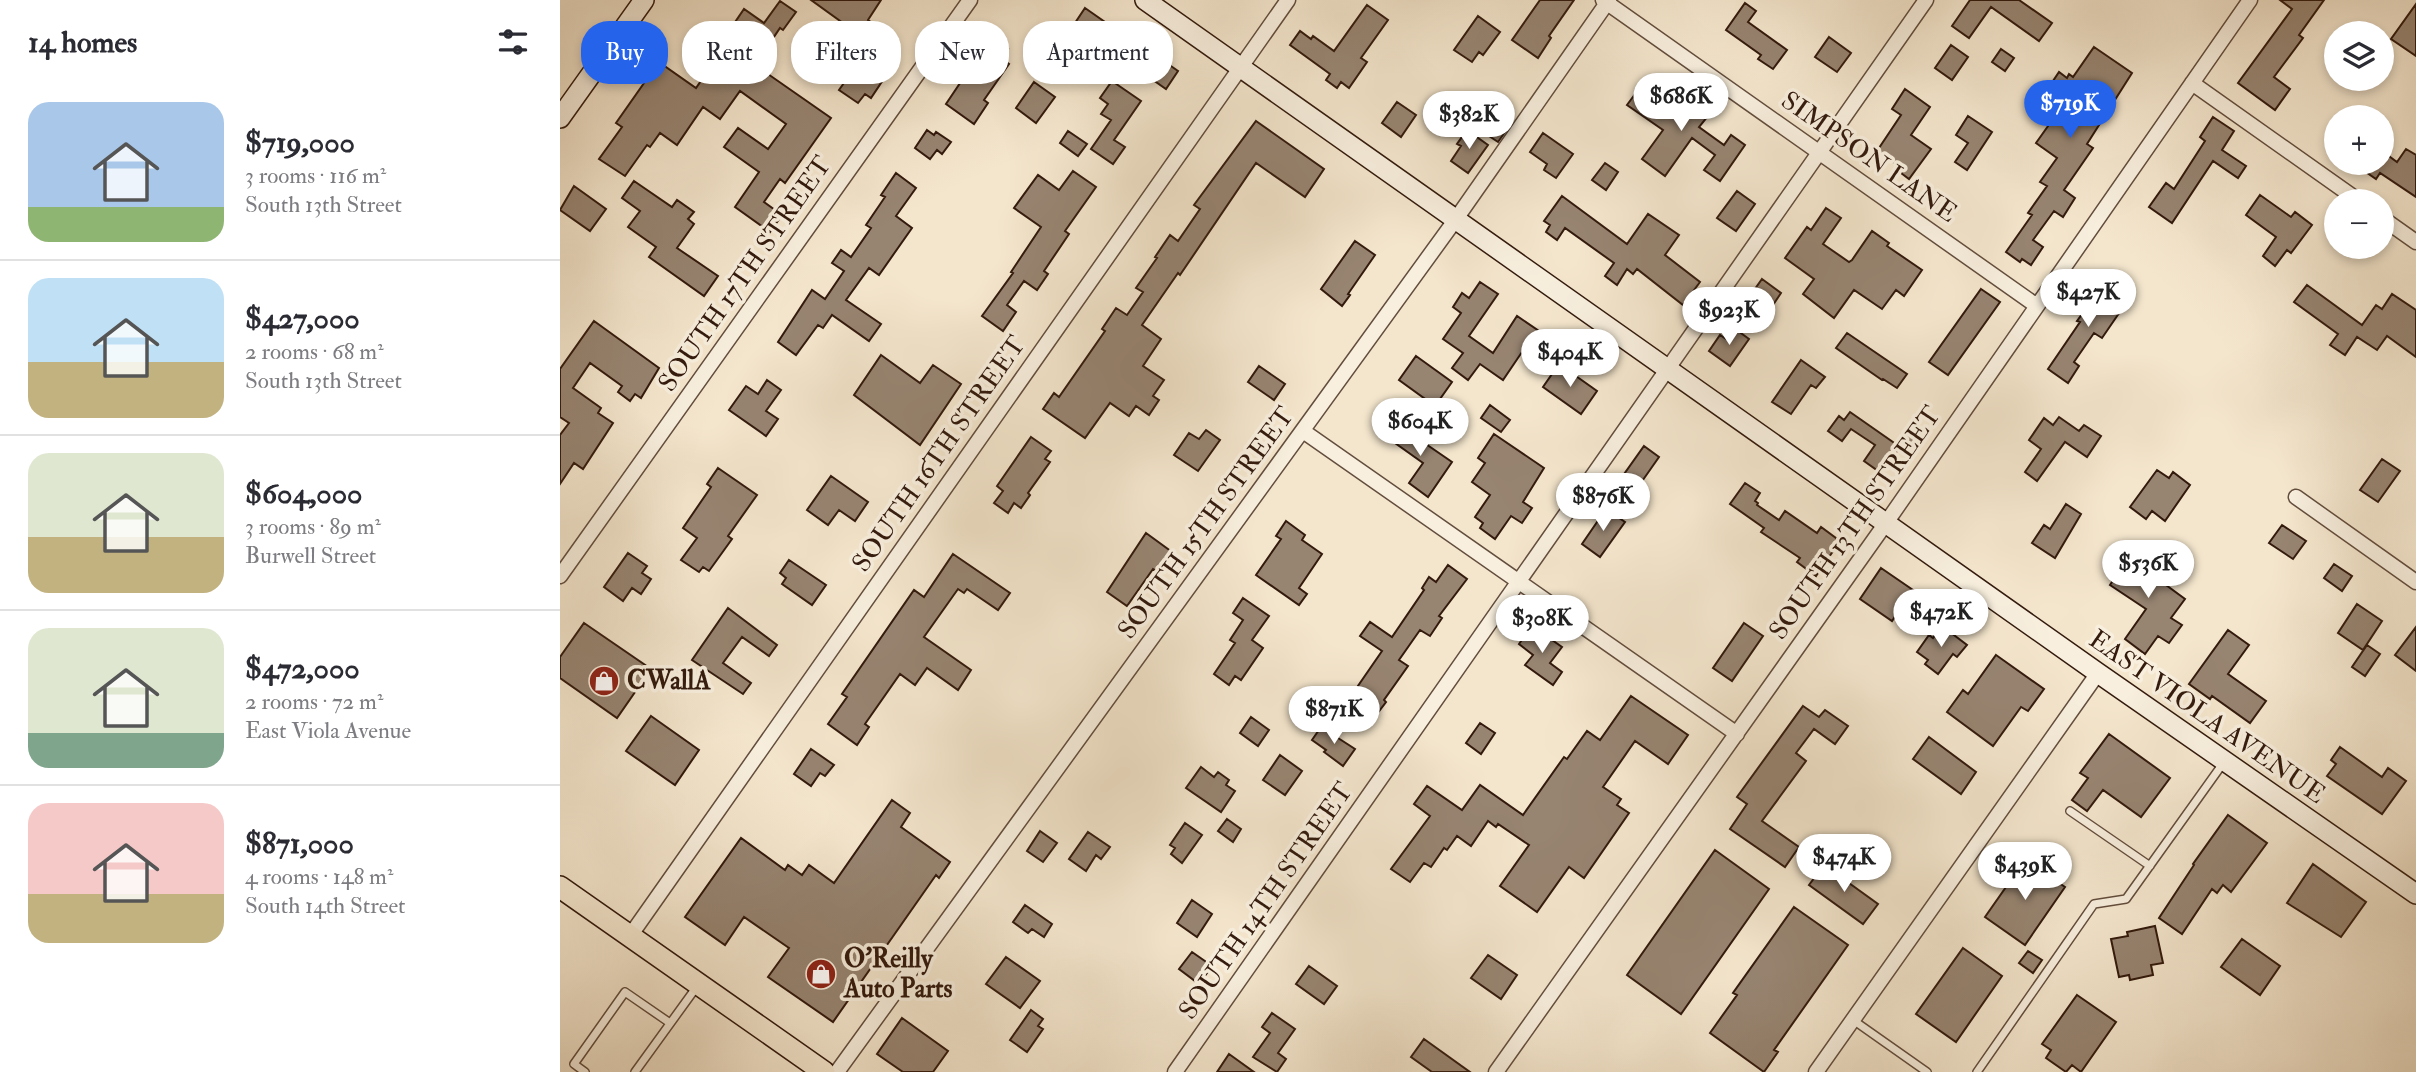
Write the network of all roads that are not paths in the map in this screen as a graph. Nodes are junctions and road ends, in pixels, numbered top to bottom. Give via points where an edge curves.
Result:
1 (644, 0) edge
2 (970, 0) edge
3 (1144, 0) edge
4 (1288, 0) edge
5 (1926, 0) edge
6 (2250, 0) edge
7 (1606, 1) edge
8 (1241, 67) junction
9 (2192, 83) junction
10 (560, 118) edge
11 (1820, 152) junction
12 (2342, 189) edge
13 (1456, 219) junction
14 (2394, 226) edge
15 (2416, 242) edge
16 (2038, 306) junction
17 (1668, 369) junction
18 (1303, 431) junction
19 (2296, 498) dead end
20 (1886, 523) junction
21 (560, 576) edge
22 (1519, 582) junction
23 (2416, 582) edge
24 (2098, 673) junction
25 (1737, 734) junction
26 (2224, 761) junction
27 (2070, 811) dead end
28 (2150, 866) junction
29 (560, 887) edge
30 (2416, 894) edge
31 (630, 936) junction
32 (698, 984) junction
33 (1853, 1020) junction
34 (670, 1023) junction
35 (585, 1072) edge
36 (635, 1072) edge
37 (824, 1072) edge
38 (837, 1072) edge
39 (1175, 1072) edge
40 (1496, 1072) edge
41 (1816, 1072) edge
42 (1927, 1072) edge
43 (1977, 1072) edge

1 - 10 street
2 - 21 street, SOUTH 17TH STREET
3 - 8 street, EAST VIOLA AVENUE
4 - 8 street, SOUTH 16TH STREET
5 - 11 street, SOUTH 14TH STREET
6 - 9 street, SOUTH 13TH STREET
7 - 11 street, SIMPSON LANE
7 - 13 street, SOUTH 15TH STREET
8 - 13 street, EAST VIOLA AVENUE
8 - 31 street, SOUTH 16TH STREET
9 - 12 street
9 - 16 street, SOUTH 13TH STREET
11 - 16 street, SIMPSON LANE
11 - 17 street, SOUTH 14TH STREET
13 - 17 street, EAST VIOLA AVENUE
13 - 18 street, SOUTH 15TH STREET
14 - 15 street
16 - 20 street, SOUTH 13TH STREET
17 - 20 street, EAST VIOLA AVENUE
17 - 22 street, SOUTH 14TH STREET
18 - 22 street
18 - 38 street, SOUTH 15TH STREET
19 - 23 street
20 - 24 street, EAST VIOLA AVENUE
20 - 25 street, SOUTH 13TH STREET
22 - 25 street
22 - 39 street, SOUTH 14TH STREET
24 - 26 street, EAST VIOLA AVENUE
24 - 33 street
25 - 40 street, SOUTH 13TH STREET
26 - 28 lane
26 - 30 street, EAST VIOLA AVENUE
27 - 28 lane
28 - 43 lane via 2126,899 2094,904
29 - 31 main road
31 - 32 main road
32 - 34 lane
32 - 37 main road
33 - 41 street
33 - 42 lane
34 - 35 lane via 625,992 574,1064
34 - 36 lane

